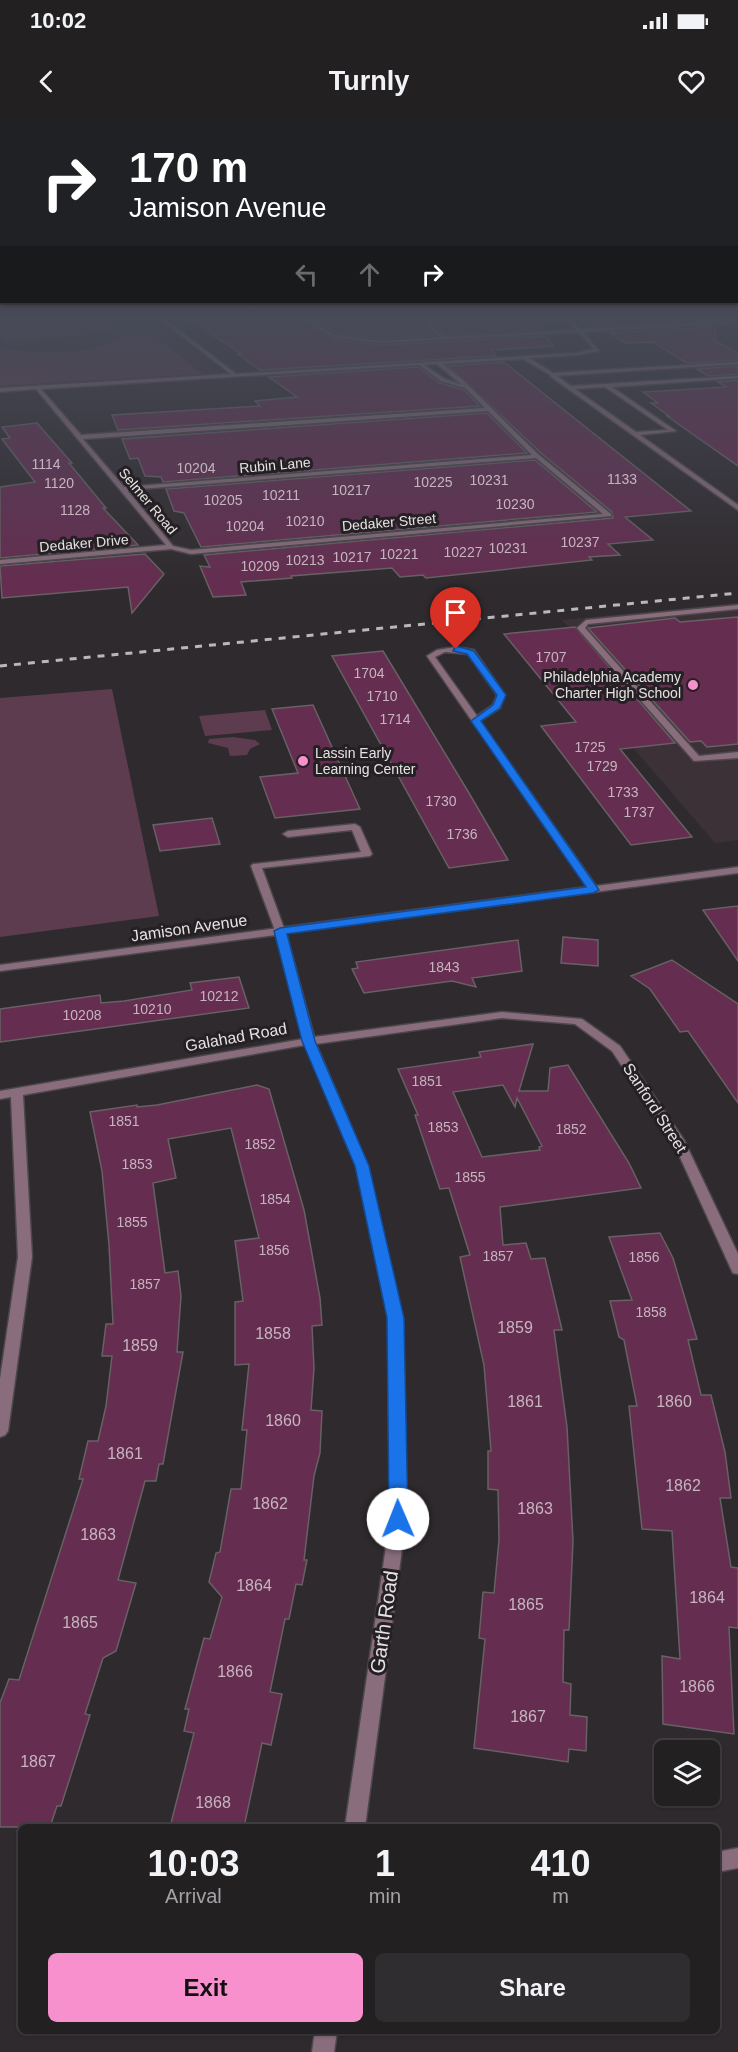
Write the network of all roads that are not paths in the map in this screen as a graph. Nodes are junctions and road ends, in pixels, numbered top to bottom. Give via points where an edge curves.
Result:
1 (55, 407) edge
2 (597, 407) edge
3 (638, 407) edge
4 (489, 409) joint
5 (634, 434) junction
6 (81, 437) junction
7 (537, 456) junction
8 (122, 489) junction
9 (738, 508) edge
10 (171, 547) junction
11 (0, 562) edge
12 (738, 607) edge
13 (475, 721) junction
14 (738, 755) edge
15 (288, 834) dead end
16 (738, 870) edge
17 (593, 890) junction
18 (280, 931) junction
19 (0, 968) edge
20 (585, 1026) joint
21 (309, 1041) junction
22 (17, 1093) junction
23 (0, 1095) edge
24 (738, 1269) edge
25 (0, 1431) edge
26 (355, 1824) edge
27 (738, 1858) edge
28 (720, 1861) edge
29 (326, 2034) edge
30 (323, 2052) edge

1 - 6 street, Selmer Road
2 - 5 street
3 - 5 street via 673,431
4 - 6 street
4 - 7 street
5 - 9 street
6 - 8 street, Selmer Road
7 - 8 street, Rubin Lane
7 - 10 street, Dedaker Street via 609,515 191,552
8 - 10 street, Selmer Road
10 - 11 street, Dedaker Drive
12 - 14 street via 586,622 580,628 697,759
13 - 13 street via 430,656 438,651 471,652 501,695 497,706
13 - 17 street
15 - 18 street, Garth Road via 355,827 367,854 256,866
16 - 17 street, Jamison Avenue
17 - 18 street, Jamison Avenue
18 - 19 street, Jamison Avenue
18 - 21 street, Garth Road
20 - 21 street, Galahad Road via 578,1021 502,1016
20 - 24 street, Sanford Street via 616,1049 680,1143
21 - 22 street, Galahad Road
21 - 26 street, Garth Road via 362,1166 395,1318 398,1519
22 - 23 street, Galahad Road
22 - 25 street via 25,1257
27 - 28 street
29 - 30 street

